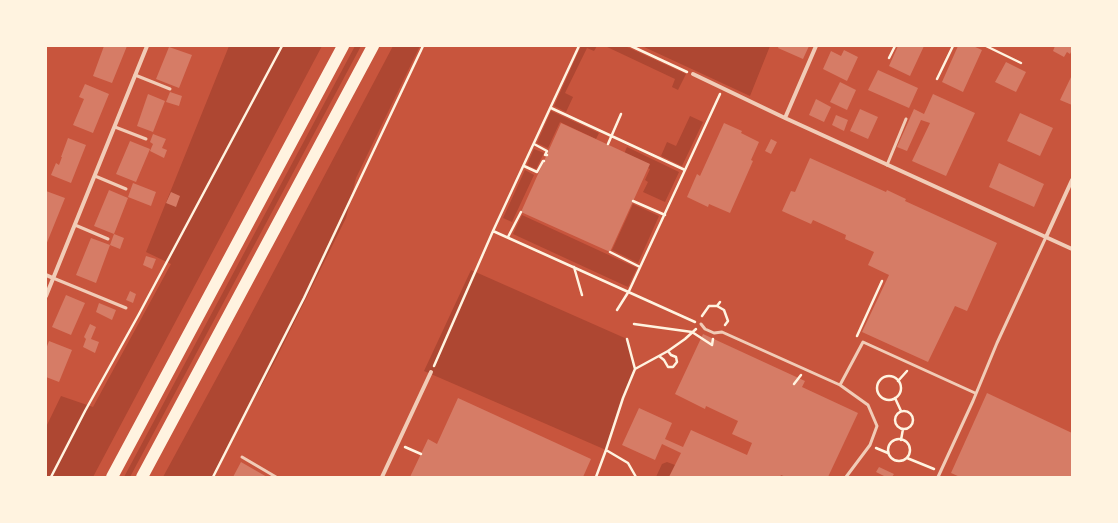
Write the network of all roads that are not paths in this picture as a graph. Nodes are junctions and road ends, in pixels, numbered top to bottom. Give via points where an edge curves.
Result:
1 (147, 46) edge
2 (343, 46) edge
3 (373, 46) edge
4 (816, 46) edge
5 (693, 74) road end
6 (135, 75) junction
7 (170, 89) dead end
8 (784, 118) junction
9 (906, 119) dead end
10 (114, 127) junction
11 (146, 139) dead end
12 (887, 165) junction
13 (95, 176) junction
14 (1072, 180) edge
15 (126, 189) dead end
16 (75, 225) junction
17 (1046, 237) junction
18 (108, 239) dead end
19 (1072, 249) edge
20 (46, 275) edge
21 (53, 278) junction
22 (46, 296) edge
23 (126, 308) dead end
24 (701, 324) road end
25 (431, 372) road end
26 (840, 385) junction
27 (975, 393) junction
28 (242, 457) dead end
29 (112, 477) edge
30 (142, 477) edge
31 (276, 477) edge
32 (382, 477) edge
33 (846, 477) edge
34 (938, 477) edge

1 - 6 street
2 - 29 highway
3 - 30 highway
4 - 8 street
5 - 8 street
6 - 7 lane
6 - 10 street
8 - 12 street
9 - 12 lane
10 - 11 lane
10 - 13 street
12 - 17 street
13 - 15 lane
13 - 16 street
14 - 17 street
16 - 18 lane
16 - 21 street
17 - 19 street
17 - 27 lane
20 - 21 street
21 - 22 street
21 - 23 lane
24 - 26 lane via 714,333 722,332
25 - 32 street
26 - 27 lane via 863,342
26 - 33 lane via 868,405 877,426 870,445
27 - 34 lane
28 - 31 lane

